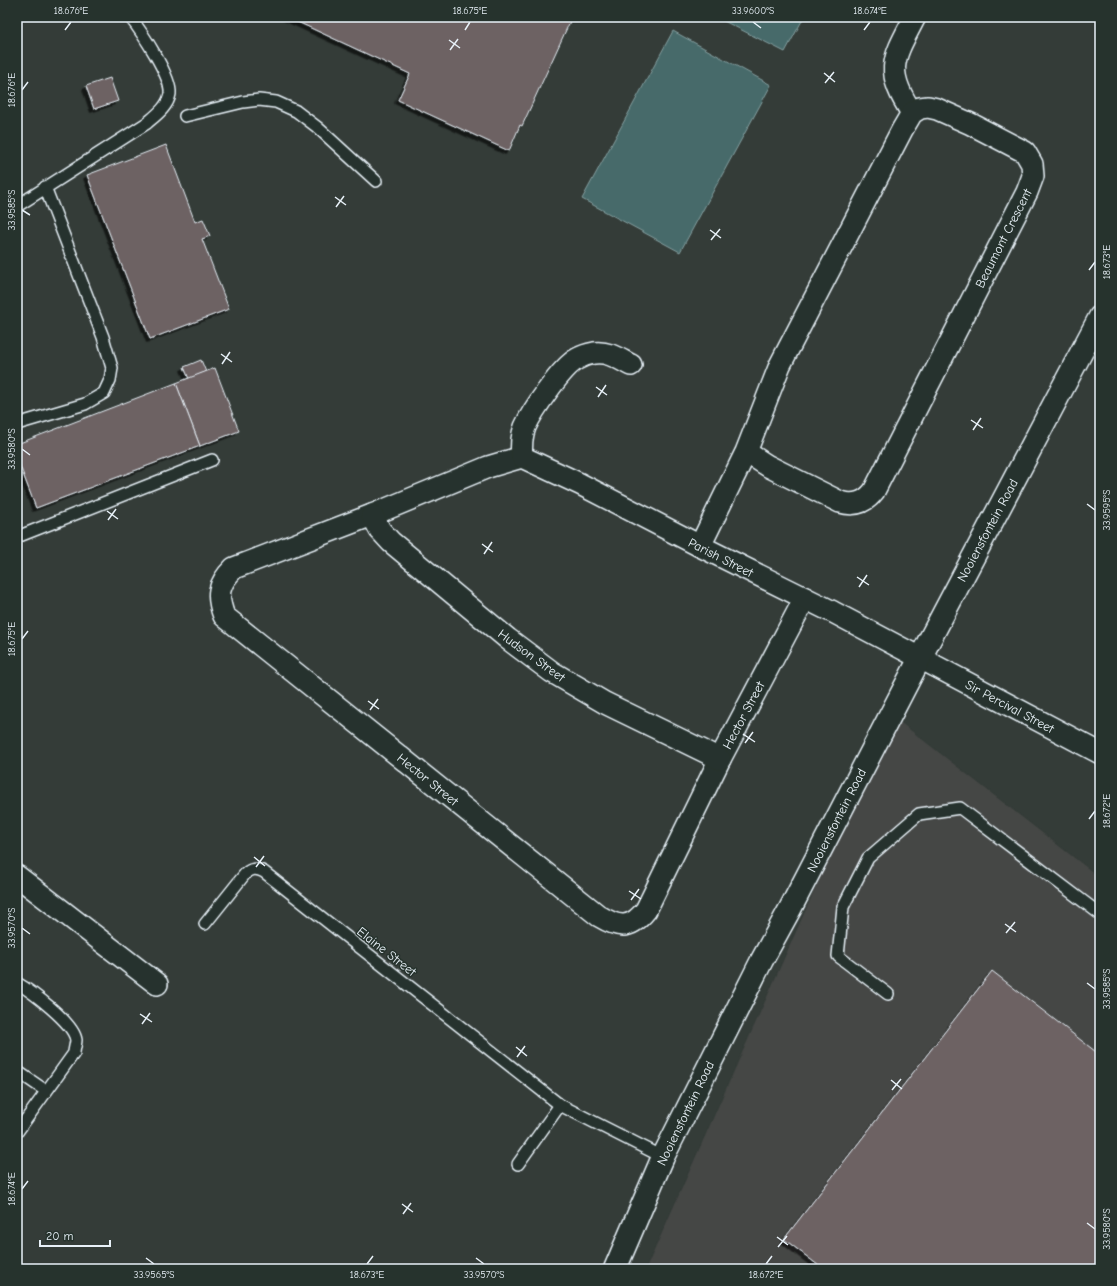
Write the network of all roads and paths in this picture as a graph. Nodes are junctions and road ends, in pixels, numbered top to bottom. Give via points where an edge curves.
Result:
1 (130, 17) edge
2 (915, 17) edge
3 (912, 113) junction
4 (185, 116) dead end
5 (376, 181) dead end
6 (45, 187) junction
7 (17, 206) edge
8 (1100, 317) edge
9 (631, 365) dead end
10 (17, 424) edge
11 (746, 452) junction
12 (522, 457) junction
13 (212, 460) dead end
14 (372, 515) junction
15 (17, 537) edge
16 (700, 546) junction
17 (805, 598) junction
18 (920, 658) junction
19 (1100, 753) edge
20 (720, 759) junction
21 (17, 876) edge
22 (1100, 914) edge
23 (204, 924) dead end
24 (17, 983) edge
25 (157, 984) dead end
26 (888, 994) dead end
27 (17, 1071) edge
28 (46, 1091) junction
29 (560, 1105) junction
30 (17, 1132) edge
31 (662, 1157) junction
32 (518, 1164) dead end
33 (615, 1269) edge

1 - 6 lane via 159,61 170,94 167,102 147,123
2 - 3 street via 898,50 893,67 896,84
3 - 11 street via 780,365
3 - 11 street, Beaumont Crescent via 920,108 937,109 1024,152 1032,164 1033,176 1027,192 870,497 858,504 840,502 768,466
4 - 5 lane via 243,102 276,102 296,111 317,127
6 - 7 lane
6 - 10 lane via 103,337 112,368 104,393 85,404
8 - 18 street, Nooiensfontein Road
9 - 12 street via 606,353 596,353 576,359 568,365 535,408 525,427
11 - 16 street
12 - 14 street, Hector Street via 488,467
12 - 16 street, Parish Street
13 - 15 lane
14 - 20 street, Hudson Street via 390,542 552,672 605,703
14 - 20 street, Hector Street via 234,568 221,585 219,597 224,616 599,916 622,926 639,919 646,910
16 - 17 street, Parish Street
17 - 18 street, Parish Street
17 - 20 street, Hector Street
18 - 19 street, Sir Percival Street
18 - 31 street, Nooiensfontein Road via 876,744 839,787 815,831 762,960
21 - 25 street
22 - 26 lane via 960,808 918,814 868,858 843,907 838,956
23 - 29 lane, Elaine Street via 249,870 264,872
24 - 28 lane via 62,1018 76,1040 74,1053
27 - 28 lane
28 - 30 lane
29 - 31 lane, Elaine Street
29 - 32 lane
31 - 33 street, Nooiensfontein Road

